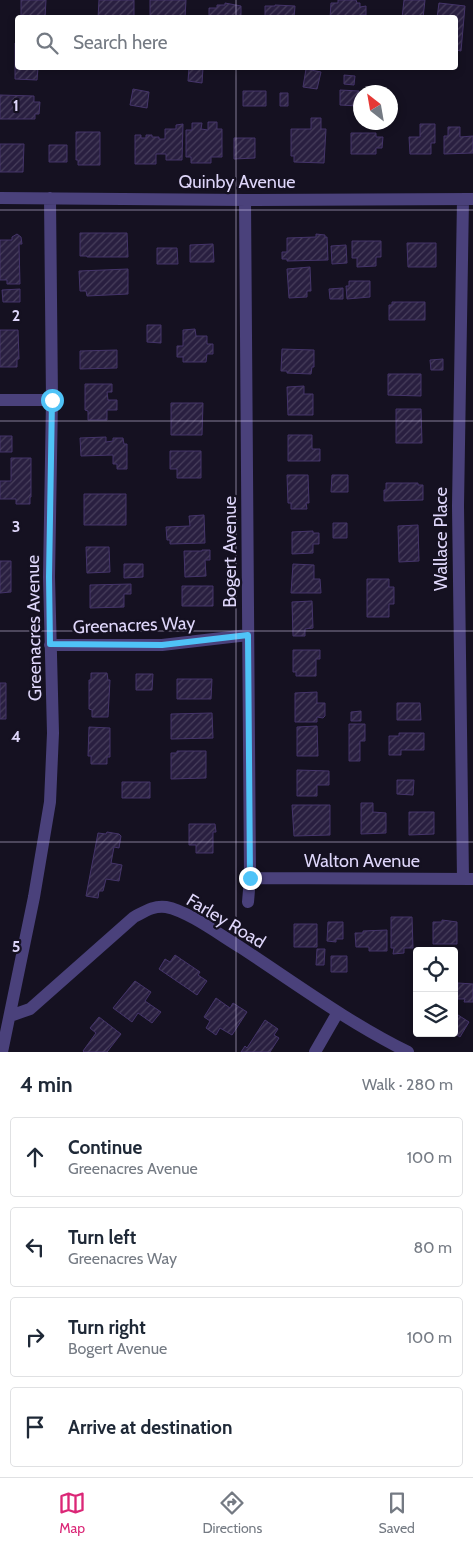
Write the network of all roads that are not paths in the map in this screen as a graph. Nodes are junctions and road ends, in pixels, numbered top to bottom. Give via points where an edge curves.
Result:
1 (0, 198) edge
2 (50, 198) junction
3 (468, 199) edge
4 (245, 200) junction
5 (0, 400) edge
6 (52, 400) junction
7 (248, 635) junction
8 (50, 644) junction
9 (250, 878) junction
10 (468, 879) edge
11 (248, 902) dead end
12 (338, 1012) junction
13 (10, 1016) junction
14 (2, 1052) edge
15 (315, 1052) edge
16 (408, 1052) edge

1 - 2 street, Quinby Avenue
2 - 4 street, Quinby Avenue
2 - 6 street, Greenacres Avenue
3 - 4 street, Quinby Avenue
3 - 10 street, Wallace Place via 458,506
4 - 7 street, Bogert Avenue
5 - 6 street
6 - 8 street, Greenacres Avenue
7 - 8 street, Greenacres Way via 162,645
7 - 9 street, Bogert Avenue
8 - 13 street, Greenacres Avenue via 53,733 50,802
9 - 10 street, Walton Avenue
9 - 11 street, Bogert Avenue
12 - 13 street, Farley Road via 205,925 178,911 159,907 134,917 30,1009
12 - 15 street
12 - 16 street, Farley Road
13 - 14 street, Greenacres Avenue

